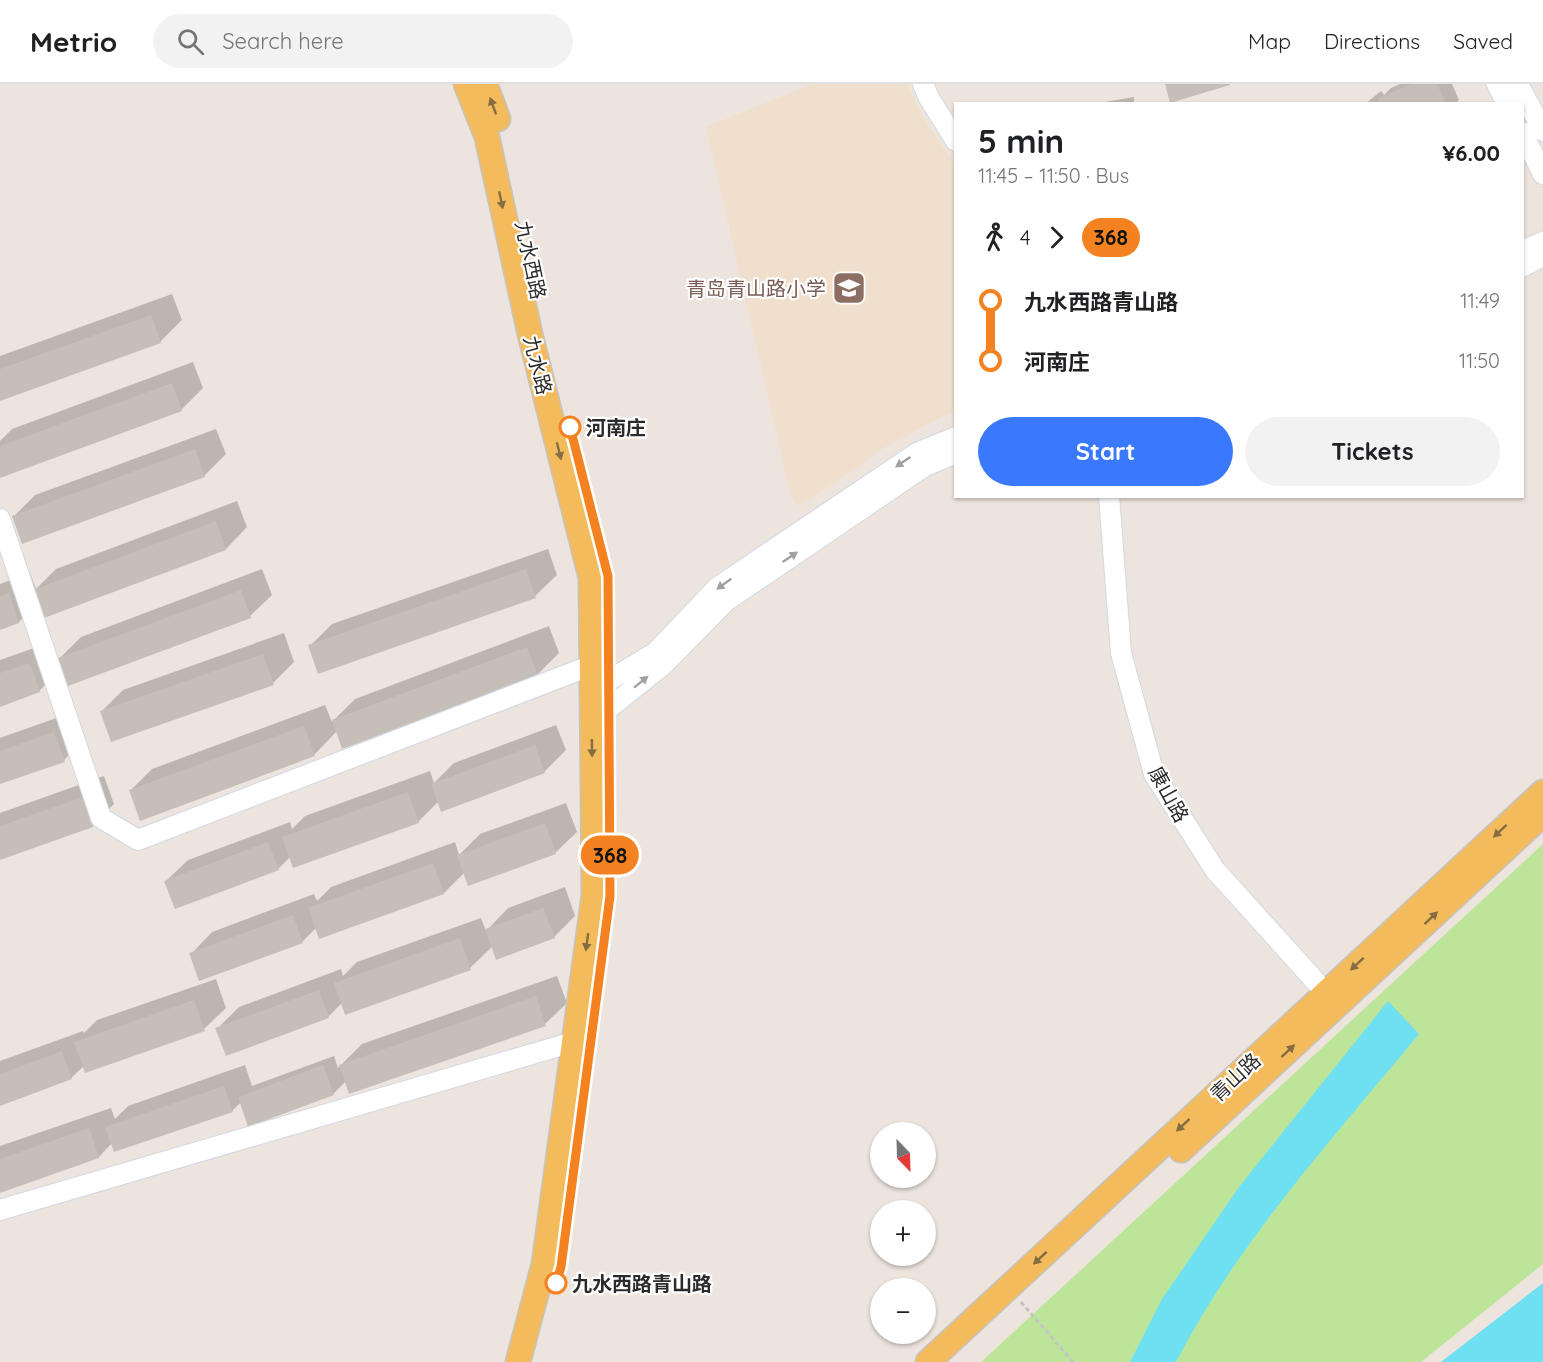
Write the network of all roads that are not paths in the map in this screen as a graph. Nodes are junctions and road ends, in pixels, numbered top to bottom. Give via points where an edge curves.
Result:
1 (466, 84) edge
2 (485, 84) edge
3 (923, 84) edge
4 (1497, 84) edge
5 (1518, 84) edge
6 (1506, 102) edge
7 (1543, 130) edge
8 (1524, 136) edge
9 (954, 138) edge
10 (1543, 174) edge
11 (1543, 242) edge
12 (1524, 250) edge
13 (1543, 256) edge
14 (1524, 266) edge
15 (954, 438) edge
16 (954, 454) edge
17 (1109, 498) edge
18 (0, 519) edge
19 (599, 690) junction
20 (1543, 792) edge
21 (1543, 814) edge
22 (1331, 999) junction
23 (573, 1042) junction
24 (0, 1210) edge
25 (518, 1362) edge
26 (536, 1362) edge
27 (928, 1362) edge
28 (952, 1362) edge

1 -> 19 main road, 九水路 via 487,137 530,334 591,578
19 -> 2 main road, 九水西路 via 608,576 546,330 502,132
3 - 9 street
4 - 6 street
5 - 7 street
8 - 10 street
11 - 12 street
13 - 14 street
15 -> 19 street via 917,453 718,587 656,652
19 -> 16 street via 663,665 726,601 925,466
17 - 22 street, 康山路 via 1121,653 1154,774 1215,870
18 - 19 street via 101,818 138,840
19 -> 23 main road, 九水路 via 594,895
19 - 26 main road, 九水西路 via 610,896 561,1267
20 -> 22 main road, 青山路
22 -> 21 main road, 青山路
22 -> 27 main road, 青山路
28 -> 22 main road, 青山路
23 - 24 street
23 - 25 main road, 九水路 via 544,1264

